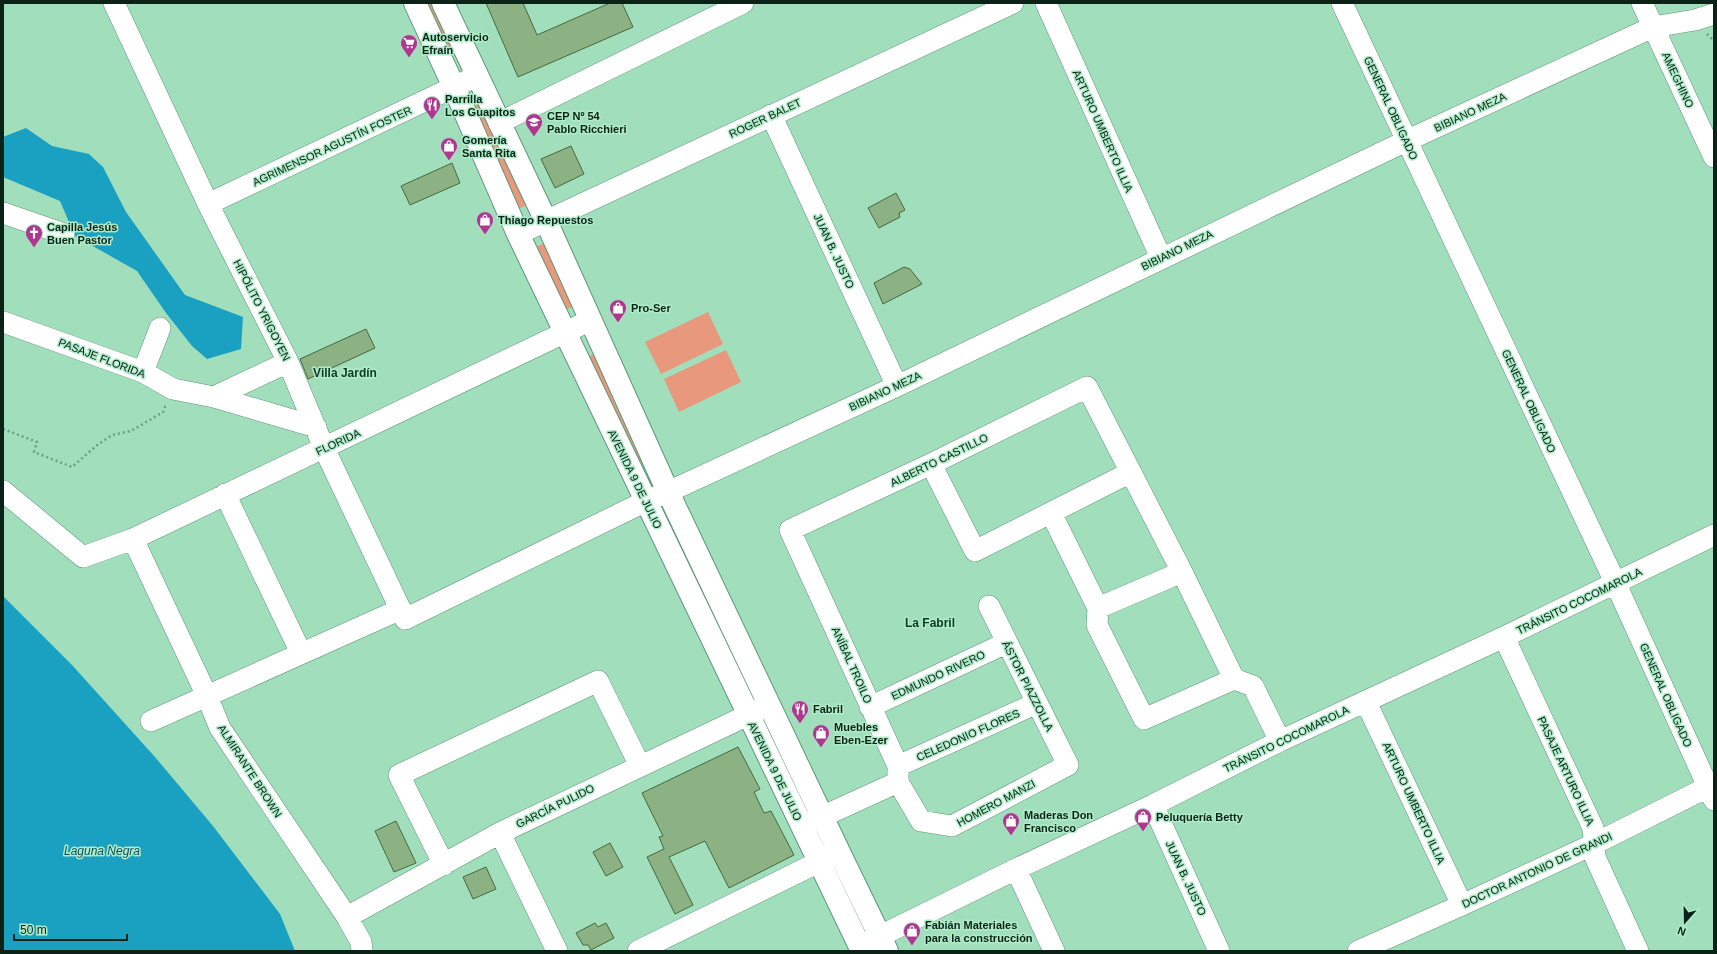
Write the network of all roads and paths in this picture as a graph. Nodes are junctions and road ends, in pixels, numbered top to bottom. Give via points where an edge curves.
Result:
1 (114, 3) edge
2 (415, 3) edge
3 (443, 3) edge
4 (743, 3) edge
5 (1013, 3) edge
6 (1046, 3) edge
7 (1342, 3) edge
8 (1642, 3) edge
9 (1714, 14) edge
10 (1653, 27) junction
11 (477, 76) junction
12 (454, 87) junction
13 (771, 115) junction
14 (499, 123) junction
15 (1406, 141) junction
16 (1714, 157) edge
17 (208, 204) junction
18 (3, 213) edge
19 (546, 221) junction
20 (64, 234) dead end
21 (518, 234) junction
22 (1161, 258) junction
23 (591, 320) junction
24 (3, 322) edge
25 (160, 328) dead end
26 (565, 333) junction
27 (288, 362) junction
28 (143, 372) junction
29 (898, 386) junction
30 (173, 389) junction
31 (214, 397) junction
32 (316, 427) junction
33 (3, 429) edge
34 (324, 448) junction
35 (931, 464) junction
36 (1131, 472) junction
37 (3, 491) edge
38 (668, 492) junction
39 (225, 494) junction
40 (646, 502) junction
41 (1051, 513) junction
42 (790, 530) joint
43 (1714, 535) edge
44 (133, 539) junction
45 (1182, 572) junction
46 (1615, 582) junction
47 (989, 606) dead end
48 (1098, 608) junction
49 (403, 614) junction
50 (1504, 638) junction
51 (1006, 643) junction
52 (301, 653) junction
53 (1234, 679) junction
54 (207, 696) junction
55 (1366, 702) junction
56 (1037, 703) junction
57 (769, 705) junction
58 (870, 707) junction
59 (748, 715) junction
60 (151, 721) dead end
61 (1280, 741) junction
62 (1068, 765) joint
63 (640, 766) junction
64 (898, 774) junction
65 (1712, 791) edge
66 (1153, 805) junction
67 (822, 816) junction
68 (921, 821) joint
69 (802, 826) junction
70 (500, 833) junction
71 (1594, 844) junction
72 (839, 852) junction
73 (819, 862) junction
74 (444, 865) junction
75 (1016, 869) junction
76 (1462, 905) junction
77 (346, 917) junction
78 (884, 944) edge
79 (861, 949) edge
80 (362, 951) edge
81 (557, 951) edge
82 (638, 951) edge
83 (1054, 951) edge
84 (1219, 951) edge
85 (1358, 951) edge
86 (1638, 951) edge

1 - 17 street, HIPÓLITO YRIGOYEN
2 - 12 main road, AVENIDA 9 DE JULIO
3 - 11 main road, AVENIDA 9 DE JULIO
4 - 14 street
5 - 13 street, ROGER BALET
6 - 22 street, ARTURO UMBERTO ILLIA
7 - 15 street, GENERAL OBLIGADO
8 - 10 street, AMEGHINO
9 - 10 street, BIBIANO MEZA
10 - 15 street, BIBIANO MEZA
10 - 16 street, AMEGHINO
11 - 12 street, AGRIMENSOR AGUSTÍN FOSTER
11 - 14 main road, AVENIDA 9 DE JULIO
12 - 17 street, AGRIMENSOR AGUSTÍN FOSTER
12 - 21 main road, AVENIDA 9 DE JULIO
13 - 19 street, ROGER BALET
13 - 29 street, JUAN B. JUSTO
14 - 19 main road, AVENIDA 9 DE JULIO
15 - 22 street, BIBIANO MEZA
15 - 46 street, GENERAL OBLIGADO
17 - 27 street, HIPÓLITO YRIGOYEN
18 - 20 street
19 - 21 street, ROGER BALET
19 - 23 main road, AVENIDA 9 DE JULIO
21 - 26 main road, AVENIDA 9 DE JULIO
22 - 29 street, BIBIANO MEZA
23 - 26 street, FLORIDA
23 - 38 main road, AVENIDA 9 DE JULIO
24 - 28 street, PASAJE FLORIDA
25 - 28 street
26 - 34 street, FLORIDA
26 - 40 main road, AVENIDA 9 DE JULIO
27 - 31 street
27 - 32 street, HIPÓLITO YRIGOYEN
28 - 30 street, PASAJE FLORIDA
29 - 38 street, BIBIANO MEZA
30 - 31 street, PASAJE FLORIDA
30 - 33 path via 163,412 131,431 112,435 72,467 34,452 37,442
31 - 32 street, PASAJE FLORIDA
32 - 34 street, HIPÓLITO YRIGOYEN
34 - 39 street, FLORIDA
34 - 49 street, HIPÓLITO YRIGOYEN
35 - 36 street, ALBERTO CASTILLO via 1087,387
35 - 41 street via 975,551
35 - 42 street, ALBERTO CASTILLO
36 - 41 street
36 - 45 street
37 - 44 street, FLORIDA via 82,557
38 - 40 street, BIBIANO MEZA
38 - 57 main road, AVENIDA 9 DE JULIO
39 - 44 street, FLORIDA
39 - 52 street
40 - 49 street, BIBIANO MEZA
40 - 59 main road, AVENIDA 9 DE JULIO
41 - 48 street
42 - 58 street, ANÍBAL TROILO
43 - 46 street, TRÁNSITO COCOMAROLA
44 - 54 street, ALMIRANTE BROWN
45 - 48 street
45 - 53 street
46 - 50 street, TRÁNSITO COCOMAROLA
46 - 65 street, GENERAL OBLIGADO
47 - 51 street, ÁSTOR PIAZZOLLA
48 - 53 street via 1097,625 1144,719
49 - 52 street, BIBIANO MEZA
50 - 55 street, TRÁNSITO COCOMAROLA
50 - 71 street, PASAJE ARTURO ILLIA via 1593,828
51 - 56 street, ÁSTOR PIAZZOLLA
51 - 58 street, EDMUNDO RIVERO
52 - 54 street, BIBIANO MEZA
53 - 61 street via 1253,686
54 - 60 street, BIBIANO MEZA
54 - 77 street, ALMIRANTE BROWN via 220,728
55 - 61 street, TRÁNSITO COCOMAROLA
55 - 76 street, ARTURO UMBERTO ILLIA
56 - 62 street, ÁSTOR PIAZZOLLA
56 - 64 street, CELEDONIO FLORES
57 - 59 street, GARCÍA PULIDO
57 - 67 main road, AVENIDA 9 DE JULIO
58 - 64 street, ANÍBAL TROILO
59 - 63 street, GARCÍA PULIDO
59 - 69 main road, AVENIDA 9 DE JULIO
61 - 66 street, TRÁNSITO COCOMAROLA
62 - 68 street, HOMERO MANZI via 952,826
63 - 70 street, GARCÍA PULIDO
63 - 74 street via 598,681 398,775
64 - 67 street, CELEDONIO FLORES
64 - 68 street, ANÍBAL TROILO
65 - 71 street, DOCTOR ANTONIO DE GRANDI
66 - 75 street, TRÁNSITO COCOMAROLA
66 - 84 street, JUAN B. JUSTO
67 - 69 street, CELEDONIO FLORES
67 - 72 main road, AVENIDA 9 DE JULIO
69 - 73 main road, AVENIDA 9 DE JULIO
70 - 74 street, GARCÍA PULIDO
70 - 81 street
71 - 76 street, DOCTOR ANTONIO DE GRANDI
71 - 86 street, PASAJE ARTURO ILLIA via 1595,857
72 - 73 street
72 - 78 main road, AVENIDA 9 DE JULIO
73 - 79 main road, AVENIDA 9 DE JULIO
73 - 82 street
74 - 77 street, GARCÍA PULIDO
75 - 78 street, TRÁNSITO COCOMAROLA
75 - 83 street
76 - 85 street, DOCTOR ANTONIO DE GRANDI
77 - 80 street, ALMIRANTE BROWN via 362,942
78 - 79 street, TRÁNSITO COCOMAROLA

